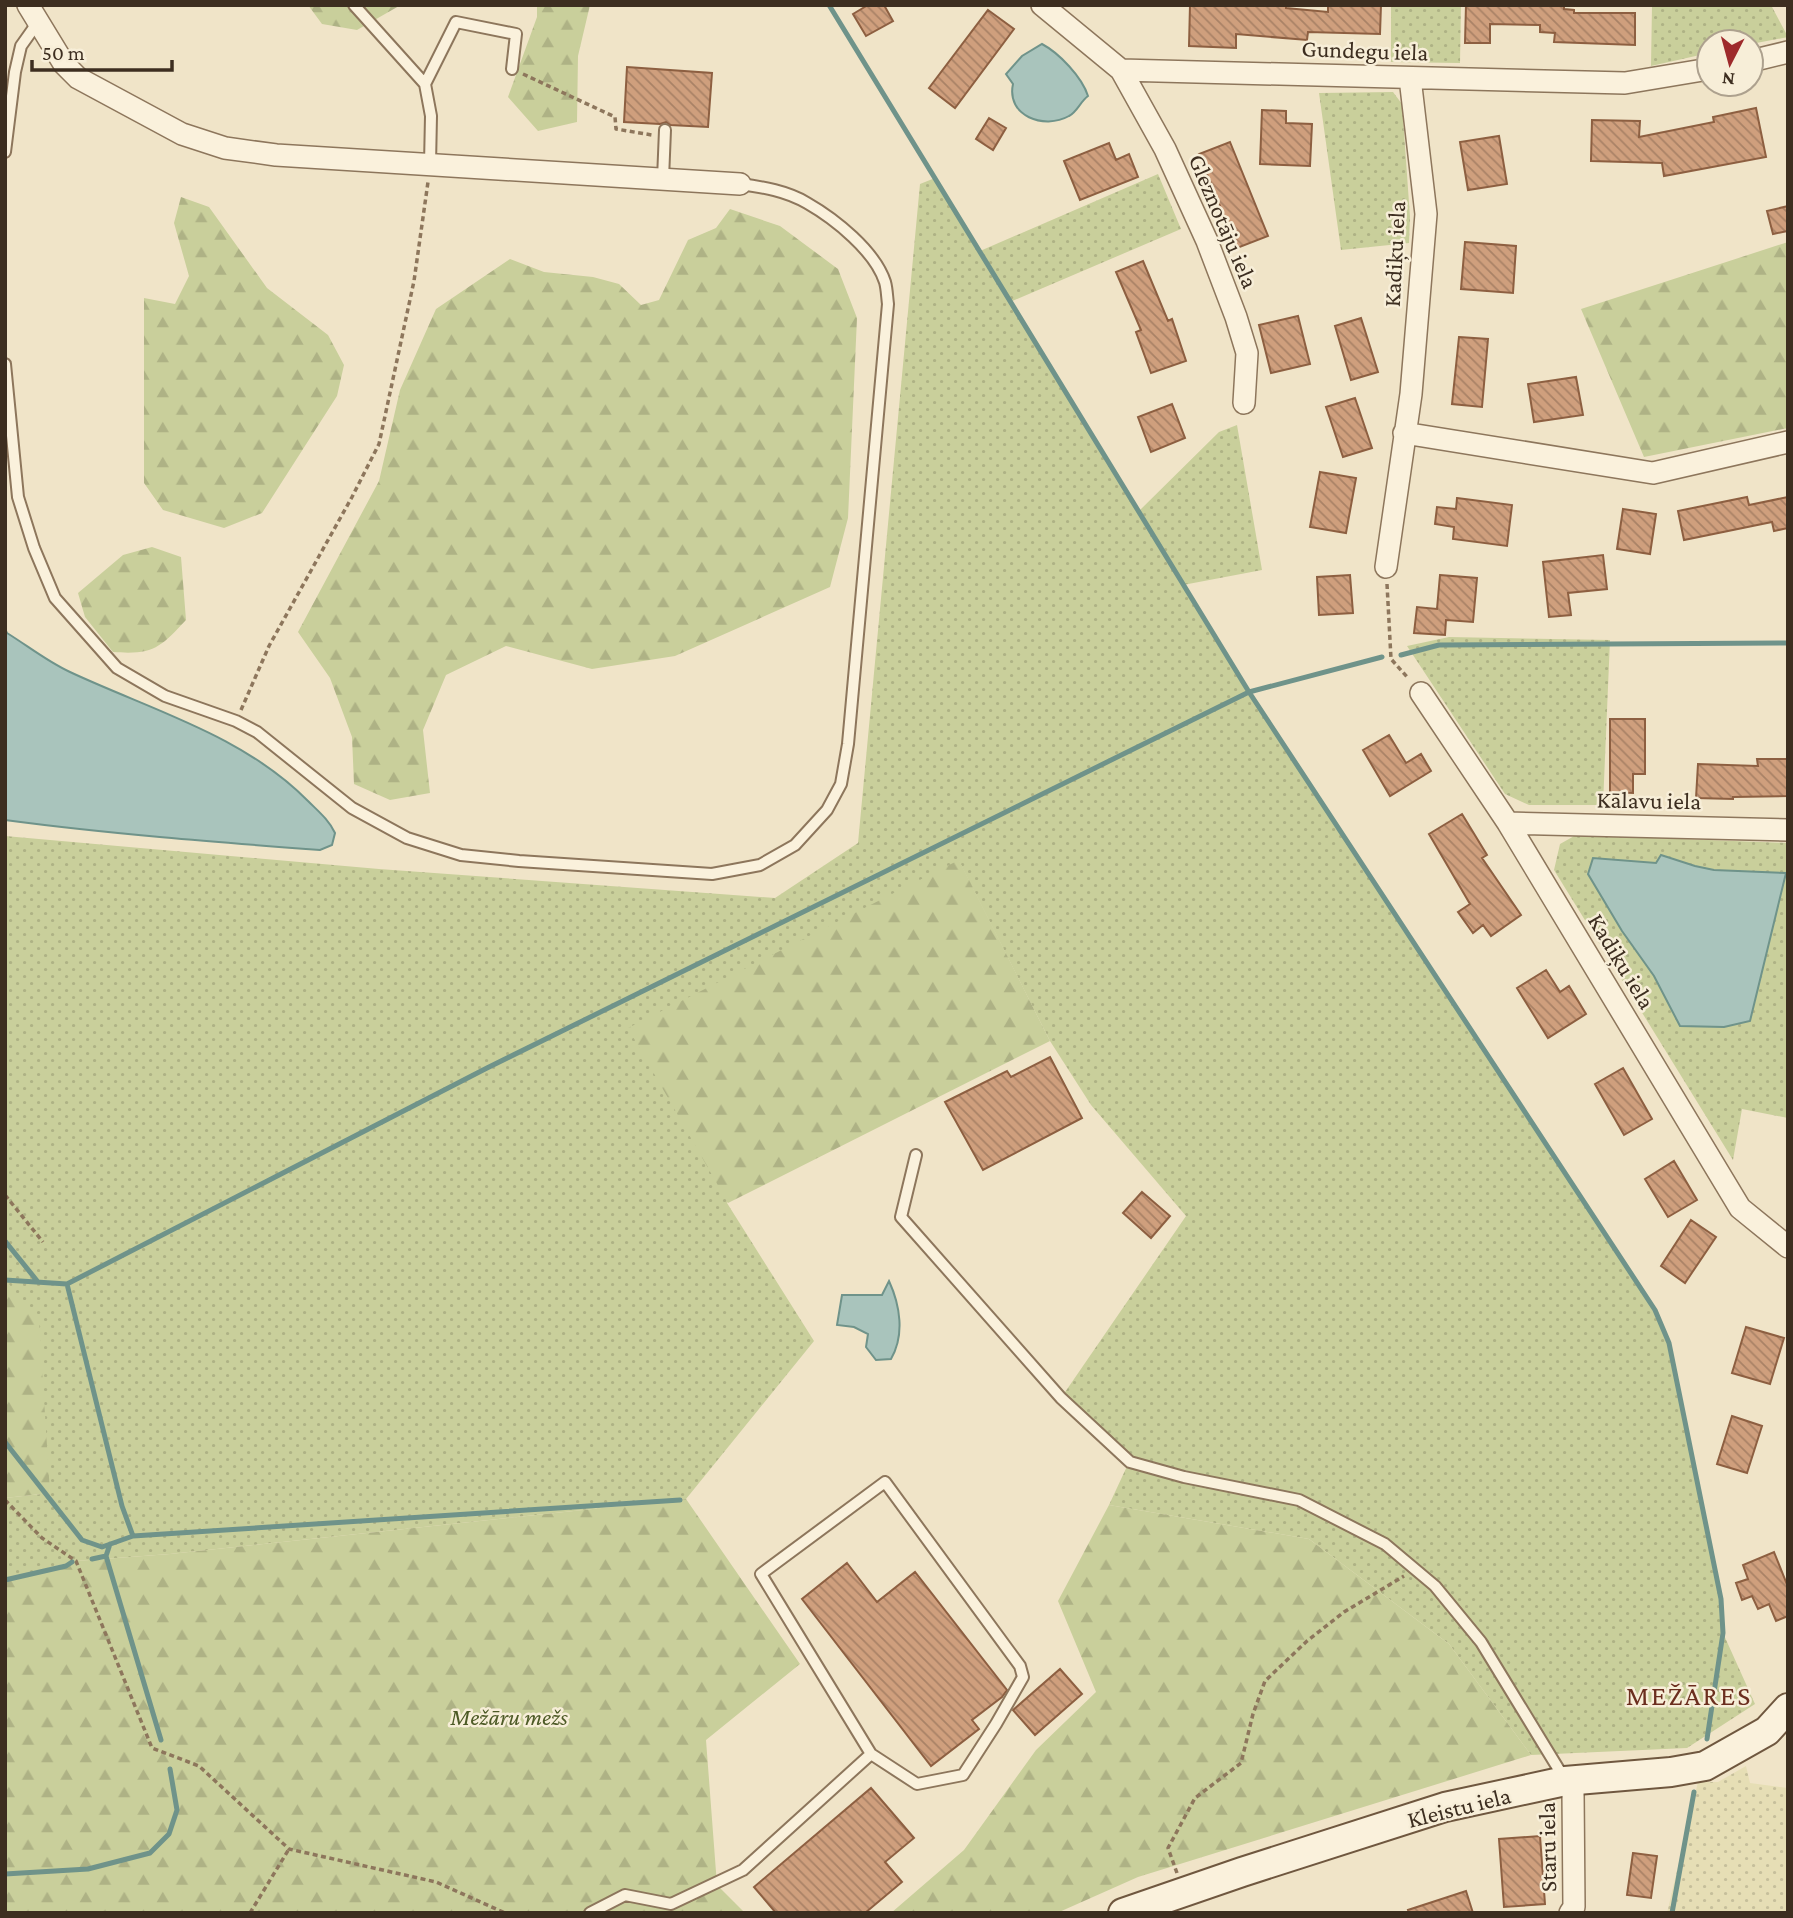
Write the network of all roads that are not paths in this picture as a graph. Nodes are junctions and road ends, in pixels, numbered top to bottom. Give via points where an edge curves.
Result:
1 (354, 5) edge
2 (1042, 5) edge
3 (33, 14) edge
4 (1788, 51) edge
5 (1765, 57) edge
6 (512, 69) road end
7 (1121, 70) junction
8 (1695, 71) edge
9 (1410, 78) junction
10 (425, 84) junction
11 (665, 134) road end
12 (5, 152) edge
13 (430, 164) junction
14 (663, 179) junction
15 (740, 184) joint
16 (5, 364) edge
17 (1244, 403) dead end
18 (1404, 433) junction
19 (1788, 442) edge
20 (1385, 568) road end
21 (1420, 693) road end
22 (1508, 822) junction
23 (1788, 830) edge
24 (916, 1155) dead end
25 (1788, 1247) edge
26 (1788, 1708) edge
27 (872, 1754) junction
28 (1565, 1781) junction
29 (590, 1913) edge
30 (1123, 1913) edge
31 (1570, 1913) edge

1 - 10 lane
2 - 7 street
3 - 12 lane via 15,72
3 - 13 street via 78,78 182,134 225,148 276,155
4 - 5 street
6 - 10 lane via 516,34 456,22
7 - 9 street, Gundegu iela
7 - 17 street, Gleznotāju iela via 1208,242 1236,317 1247,353
8 - 9 street, Gundegu iela via 1625,83
9 - 18 street, Kadiķu iela via 1426,214
10 - 13 lane via 432,116
11 - 14 lane
13 - 14 street
14 - 15 street
15 - 16 lane via 768,188 806,202 846,232 869,253 884,281 888,304 841,784 827,810 795,845 760,865 712,874 461,855 407,838 352,808 257,732 165,696 117,668 55,598 34,548 18,497
18 - 19 street via 1653,473
18 - 20 street, Kadiķu iela
21 - 22 street, Kadiķu iela
22 - 23 street, Kālavu iela
22 - 25 street, Kadiķu iela via 1740,1208
24 - 28 lane via 901,1217 1061,1398 1130,1462 1299,1500 1385,1544 1435,1586 1481,1642
26 - 28 street, Kleistu iela via 1767,1731 1705,1766
27 - 27 lane via 761,1574 885,1482 1020,1666 1023,1677 963,1775 917,1784
27 - 29 lane via 743,1870 671,1904 625,1895
28 - 30 street, Kleistu iela via 1445,1807
28 - 31 street, Staru iela via 1573,1792 1574,1906

